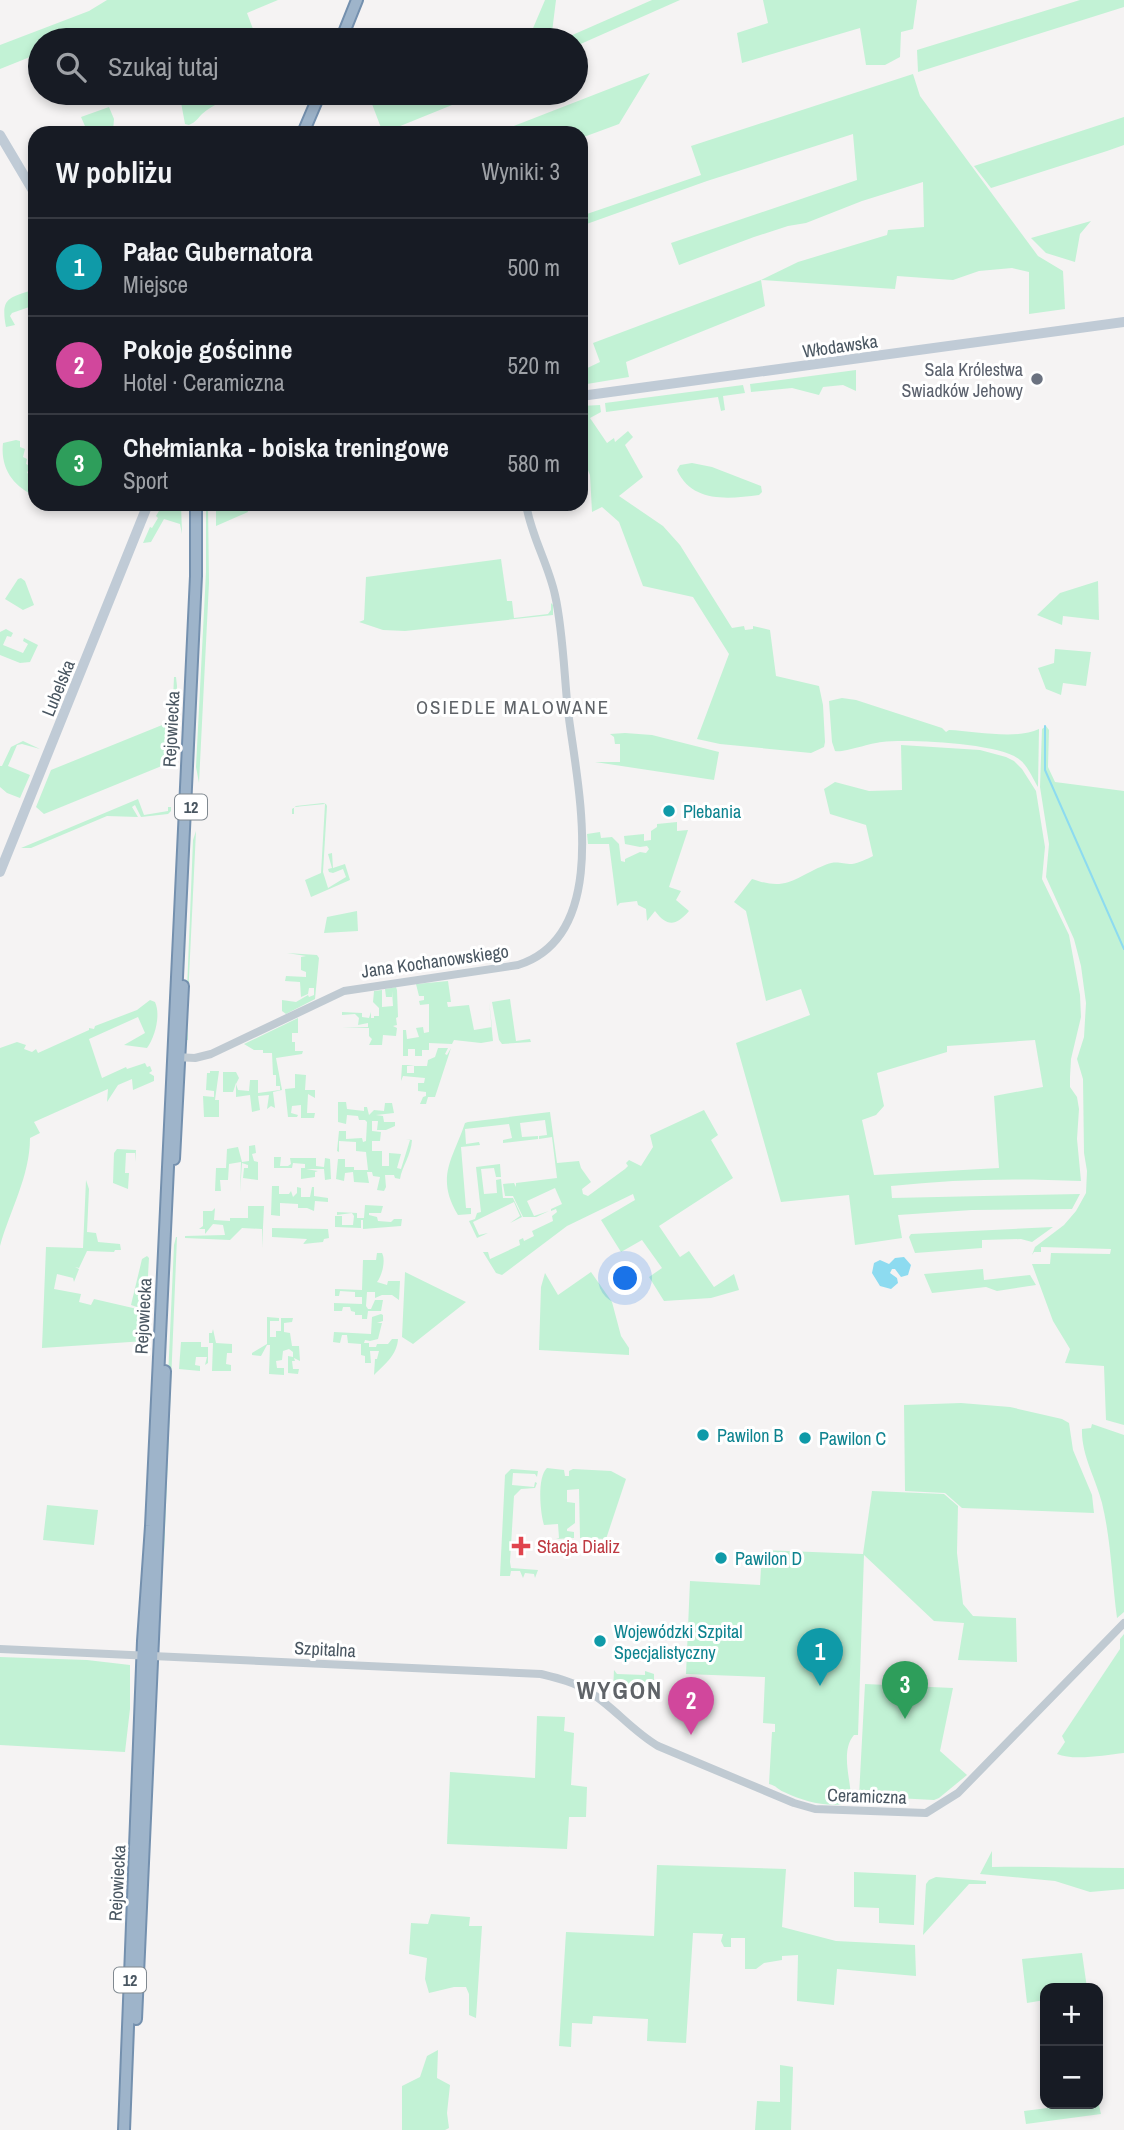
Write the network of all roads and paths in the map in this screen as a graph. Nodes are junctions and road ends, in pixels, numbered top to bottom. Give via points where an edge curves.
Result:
1 (357, 0) edge
2 (346, 28) edge
3 (315, 105) edge
4 (306, 126) edge
5 (0, 135) edge
6 (28, 182) edge
7 (1124, 322) edge
8 (588, 395) edge
9 (148, 511) edge
10 (197, 511) edge
11 (527, 511) edge
12 (0, 872) edge
13 (176, 1057) junction
14 (1124, 1623) edge
15 (0, 1649) edge
16 (148, 1657) junction
17 (633, 1728) joint
18 (124, 2130) edge
19 (131, 2130) edge

1 - 2 highway
3 - 4 highway
5 - 6 main road
7 - 8 main road, Włodawska
9 - 12 main road, Lubelska
10 - 13 highway, Rejowiecka / 12
11 - 13 street, Jana Kochanowskiego via 556,599 583,847 576,901 562,932 545,951 525,962 348,989 211,1054
13 - 16 highway, Rejowiecka / 12
14 - 17 street, Ceramiczna via 962,1789 926,1813 807,1808 658,1746
15 - 16 street, Szpitalna
16 - 17 street, Szpitalna via 541,1674 590,1692
16 - 18 highway, Rejowiecka / 12
16 - 19 highway, Rejowiecka / 12

